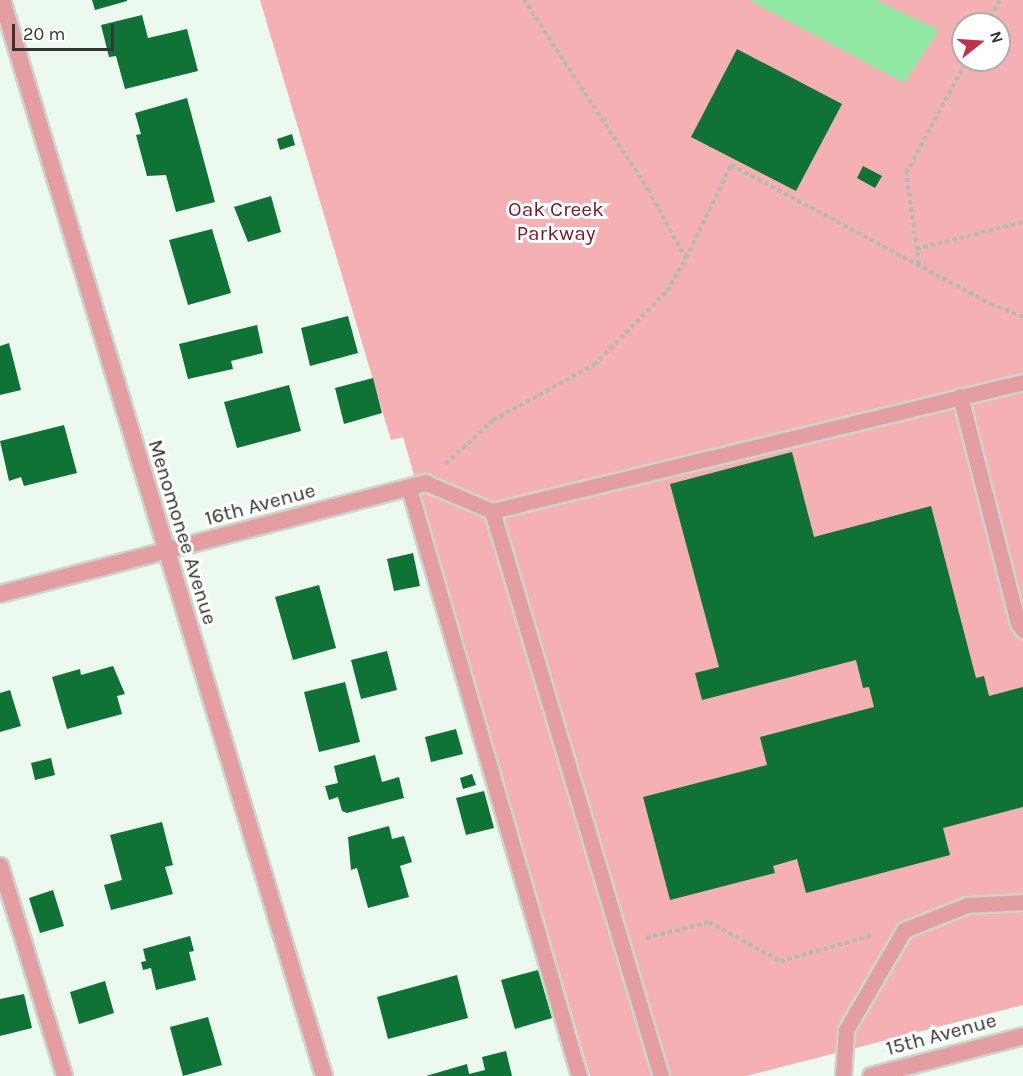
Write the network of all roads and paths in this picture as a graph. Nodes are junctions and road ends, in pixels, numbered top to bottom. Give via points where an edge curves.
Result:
1 (2, 0) edge
2 (524, 0) edge
3 (961, 72) edge
4 (1023, 222) edge
5 (916, 249) junction
6 (686, 259) junction
7 (919, 264) junction
8 (1023, 317) edge
9 (1023, 382) edge
10 (960, 396) junction
11 (426, 483) junction
12 (409, 488) junction
13 (492, 511) junction
14 (165, 553) junction
15 (0, 594) edge
16 (1023, 630) edge
17 (0, 865) edge
18 (1023, 902) edge
19 (877, 934) dead end
20 (622, 944) junction
21 (1023, 1036) edge
22 (64, 1076) edge
23 (324, 1076) edge
24 (579, 1076) edge
25 (661, 1076) edge
26 (843, 1076) edge
27 (871, 1076) edge

1 - 14 street, Menomonee Avenue
2 - 6 path via 649,191
3 - 5 path via 906,173
4 - 5 path
5 - 7 path
6 - 7 path via 731,165
6 - 11 path via 668,291 594,365 493,420
7 - 8 path
9 - 10 lane
10 - 13 lane
10 - 16 lane via 1018,623
11 - 12 street, 16th Avenue
11 - 13 lane
12 - 14 street, 16th Avenue
12 - 24 lane
13 - 20 lane
14 - 15 street, 16th Avenue
14 - 23 street, Menomonee Avenue
17 - 22 lane
18 - 26 lane via 967,905 904,930 846,1030
19 - 20 path via 780,961 709,922
20 - 25 lane
21 - 27 street, 15th Avenue

